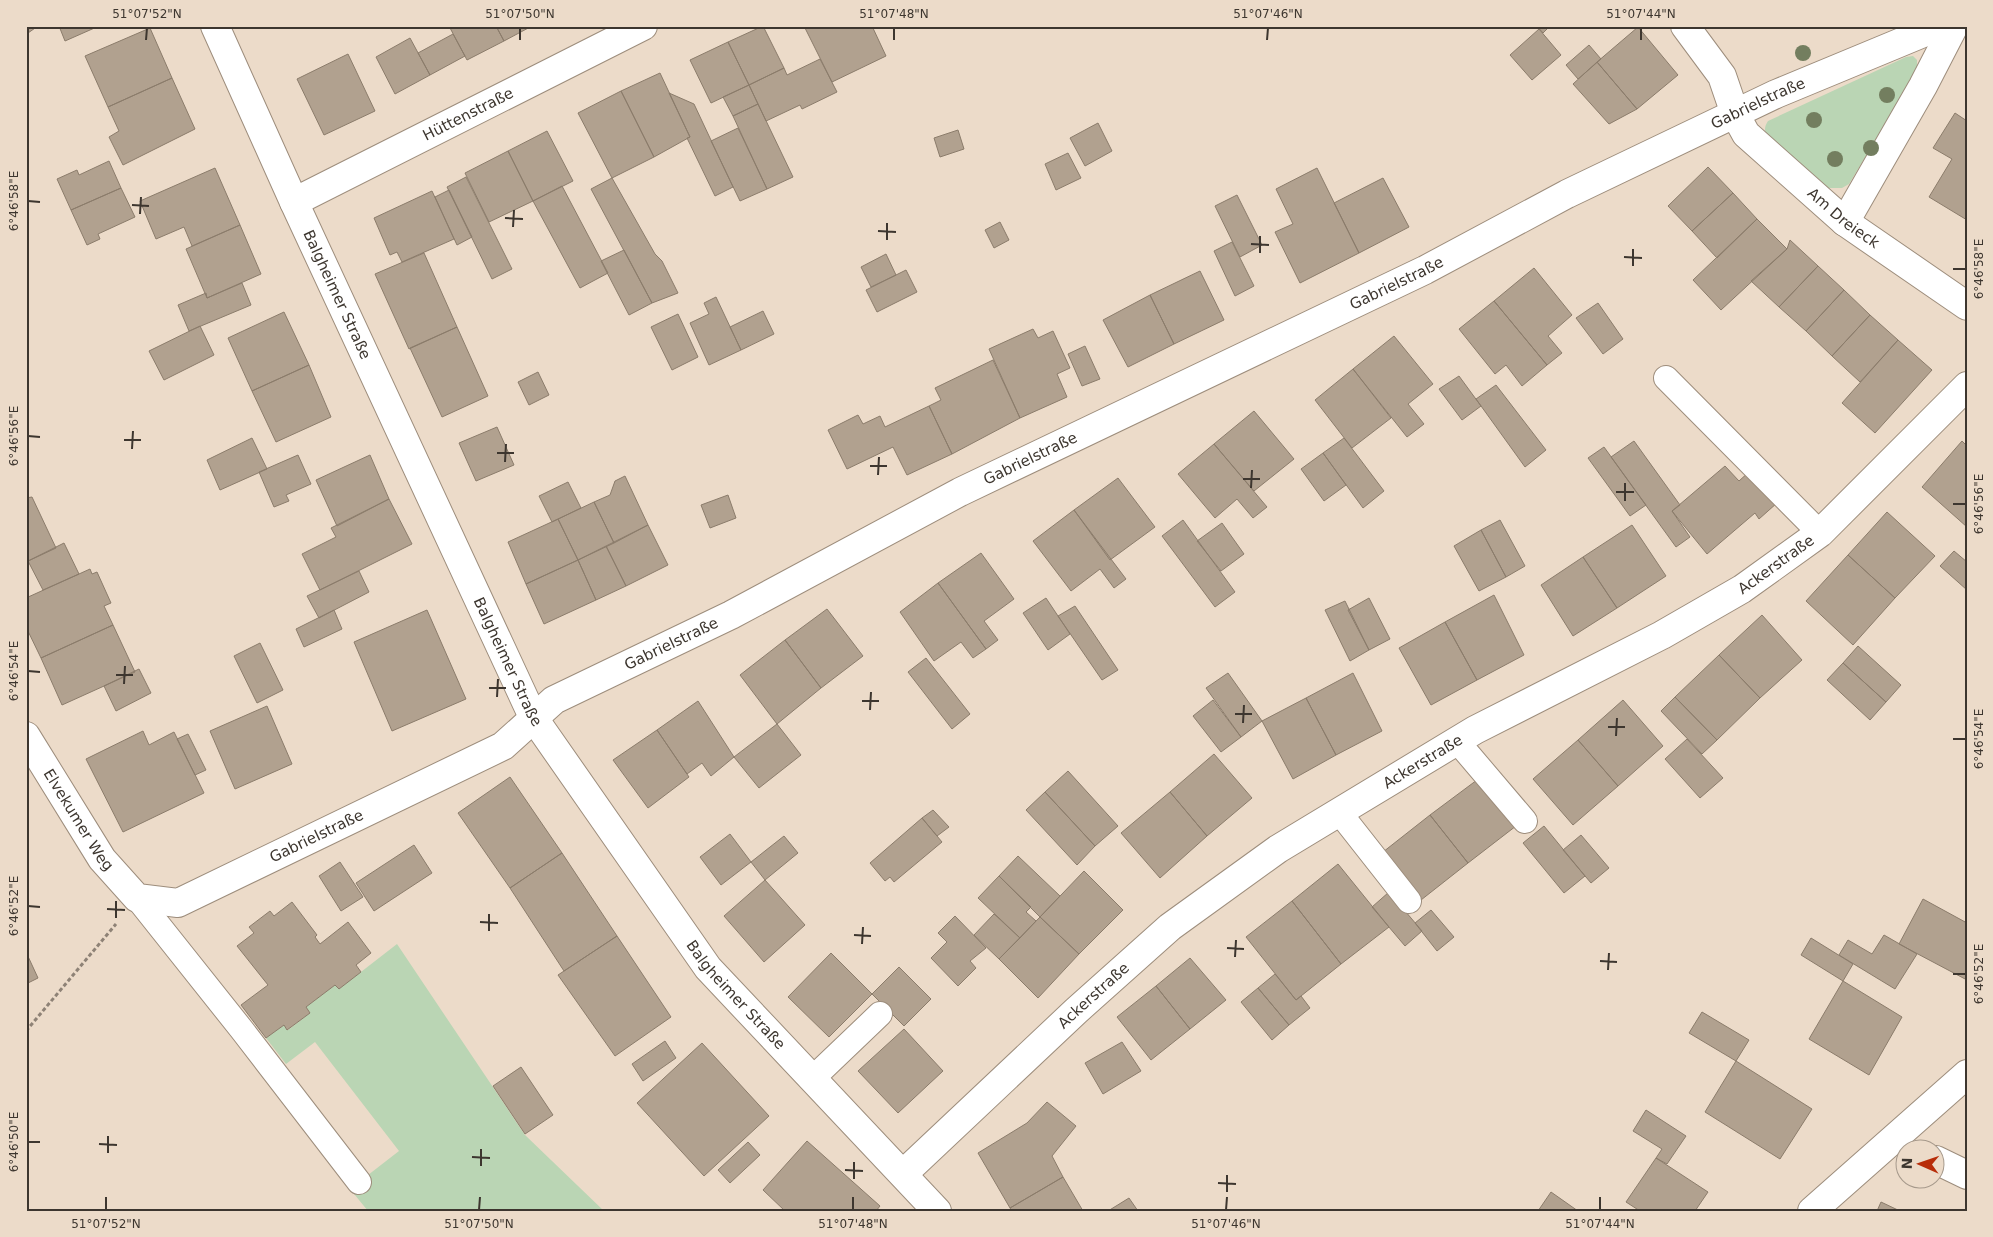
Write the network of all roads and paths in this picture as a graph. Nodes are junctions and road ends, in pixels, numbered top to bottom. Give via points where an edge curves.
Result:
1 (215, 26) edge
2 (643, 26) edge
3 (1685, 26) edge
4 (1940, 26) edge
5 (1954, 26) edge
6 (1735, 114) junction
7 (294, 202) junction
8 (1845, 222) junction
9 (1967, 306) edge
10 (1666, 378) dead end
11 (1967, 386) edge
12 (1820, 533) junction
13 (533, 717) junction
14 (26, 736) edge
15 (1457, 741) junction
16 (1339, 812) junction
17 (1525, 821) dead end
18 (137, 898) junction
19 (1409, 902) dead end
20 (880, 1014) dead end
21 (26, 1031) edge
22 (1967, 1074) edge
23 (812, 1079) junction
24 (1909, 1140) edge
25 (1896, 1150) edge
26 (1946, 1165) edge
27 (903, 1174) junction
28 (1967, 1176) edge
29 (360, 1182) dead end
30 (937, 1211) edge
31 (1812, 1211) edge

1 - 7 street, Balgheimer Straße
2 - 7 street, Hüttenstraße
3 - 6 street, Am Dreieck via 1722,76
4 - 6 street, Gabrielstraße
5 - 8 street
6 - 8 street, Am Dreieck via 1746,134
6 - 13 street, Gabrielstraße via 1567,194 1426,270 960,492 731,615 554,700
7 - 13 street, Balgheimer Straße
8 - 9 street, Am Dreieck
10 - 12 lane
11 - 12 street, Ackerstraße
12 - 15 street, Ackerstraße via 1742,589 1662,635
13 - 18 street, Gabrielstraße via 503,746 178,903
13 - 23 street, Balgheimer Straße via 708,968
14 - 18 street, Elvekumer Weg via 102,859
15 - 16 street, Ackerstraße
15 - 17 lane
16 - 19 lane
16 - 27 street, Ackerstraße via 1278,849 1170,927
18 - 21 path
18 - 29 lane
20 - 23 lane
22 - 24 street
23 - 27 street, Balgheimer Straße
25 - 31 street
26 - 28 street
27 - 30 street, Balgheimer Straße

